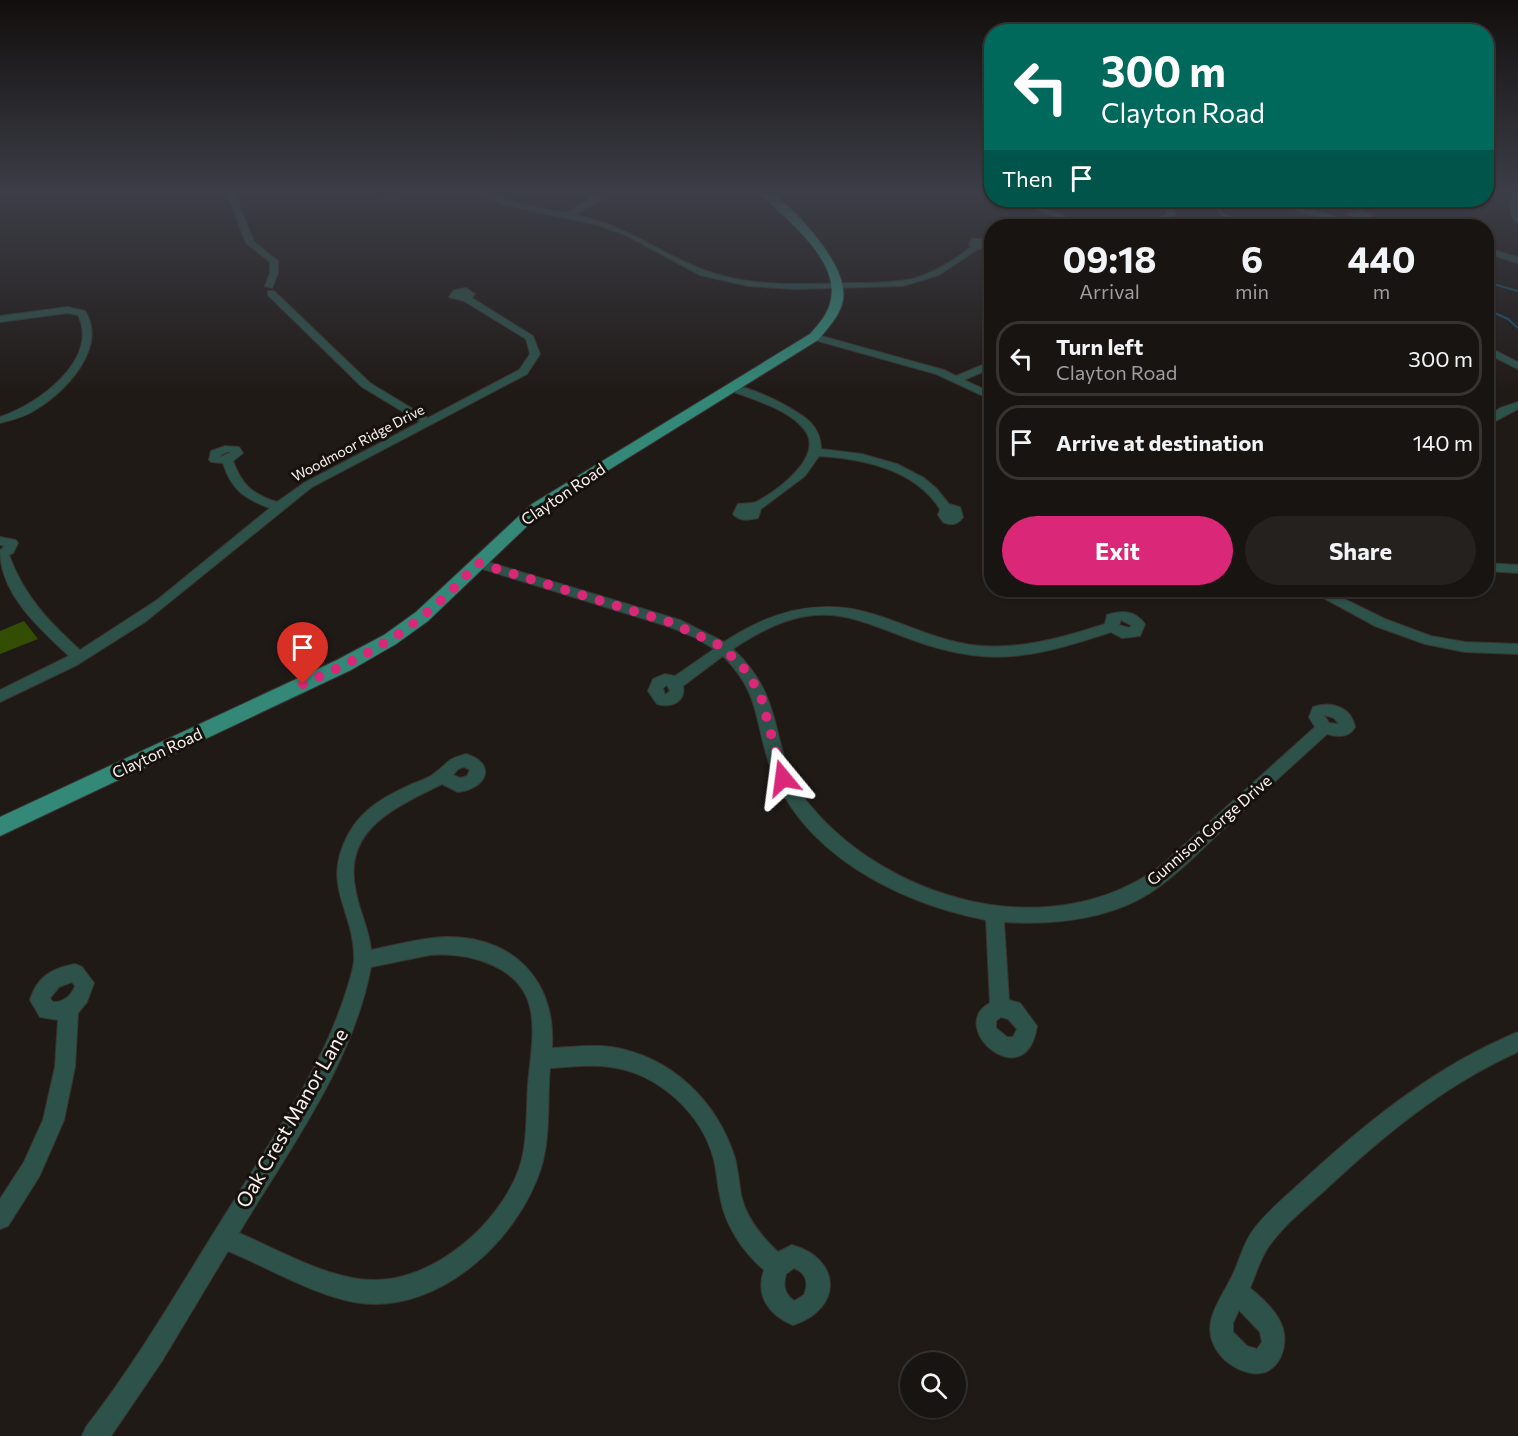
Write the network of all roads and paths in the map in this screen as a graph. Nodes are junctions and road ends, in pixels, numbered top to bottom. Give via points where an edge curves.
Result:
1 (270, 258) edge
2 (671, 258) edge
3 (825, 258) edge
4 (963, 258) edge
5 (838, 285) junction
6 (466, 298) dead end
7 (0, 319) edge
8 (814, 337) junction
9 (1494, 353) edge
10 (1518, 366) edge
11 (984, 367) edge
12 (958, 379) junction
13 (733, 388) junction
14 (984, 393) edge
15 (1518, 405) edge
16 (1494, 417) edge
17 (0, 420) edge
18 (428, 422) junction
19 (816, 452) junction
20 (227, 460) dead end
21 (277, 506) junction
22 (754, 508) dead end
23 (946, 509) dead end
24 (1, 550) edge
25 (478, 563) junction
26 (1494, 568) edge
27 (1518, 569) edge
28 (1329, 597) edge
29 (1112, 627) dead end
30 (724, 649) junction
31 (1518, 649) edge
32 (79, 657) junction
33 (675, 684) dead end
34 (0, 696) edge
35 (1324, 728) dead end
36 (442, 777) dead end
37 (0, 827) edge
38 (995, 915) junction
39 (363, 960) junction
40 (68, 1008) dead end
41 (1000, 1008) dead end
42 (1518, 1042) edge
43 (541, 1058) junction
44 (0, 1218) edge
45 (223, 1238) junction
46 (777, 1266) dead end
47 (1230, 1301) dead end
48 (95, 1436) edge

1 - 18 street via 274,261 274,273 265,290 366,385
2 - 5 street via 716,277 760,284
3 - 5 main road
4 - 5 street via 922,280 890,285
5 - 8 main road, Clayton Road via 834,310
6 - 18 street, Woodmoor Ridge Drive via 525,333 534,344 535,354 518,376
7 - 17 street via 68,310 82,314 88,331 87,345 71,369 35,407
8 - 12 street
8 - 13 main road, Clayton Road
9 - 10 street
11 - 12 street
12 - 14 street
13 - 19 street via 797,416 813,432
13 - 25 main road, Clayton Road via 538,507
15 - 16 street
18 - 21 street, Woodmoor Ridge Drive via 339,467
19 - 22 street via 805,469
19 - 23 street via 857,457 904,473 932,490
20 - 21 street via 242,492
21 - 32 street, Woodmoor Ridge Drive via 141,618
24 - 32 street via 28,610
25 - 30 street, Gunnison Gorge Drive via 669,622
25 - 37 main road, Clayton Road via 415,622 354,660
26 - 27 street
28 - 31 street via 1370,619 1450,646
29 - 30 street via 1042,648 990,652 937,642 866,614 818,610 776,618
30 - 33 street
30 - 38 street, Gunnison Gorge Drive via 741,664 760,693 783,778 794,798 821,829 859,863 886,879 930,899
32 - 34 street, Woodmoor Ridge Drive
35 - 38 street, Gunnison Gorge Drive via 1176,863 1136,891 1053,915
36 - 39 street, Oak Crest Manor Lane via 393,799 370,817 346,856 343,878
38 - 41 street
39 - 43 street via 444,945 470,948 511,967 535,992 540,1004
39 - 45 street, Oak Crest Manor Lane via 345,1027 314,1088
40 - 44 street via 68,1050 60,1103 28,1175
42 - 47 street via 1460,1069 1417,1098 1305,1191 1261,1239
43 - 45 street via 531,1168 515,1200 492,1232 462,1259 428,1280 395,1291 355,1291
43 - 46 street via 610,1057 637,1063 688,1096 708,1120 724,1158 733,1204 746,1233 758,1252
45 - 48 street, Oak Crest Manor Lane via 132,1390

